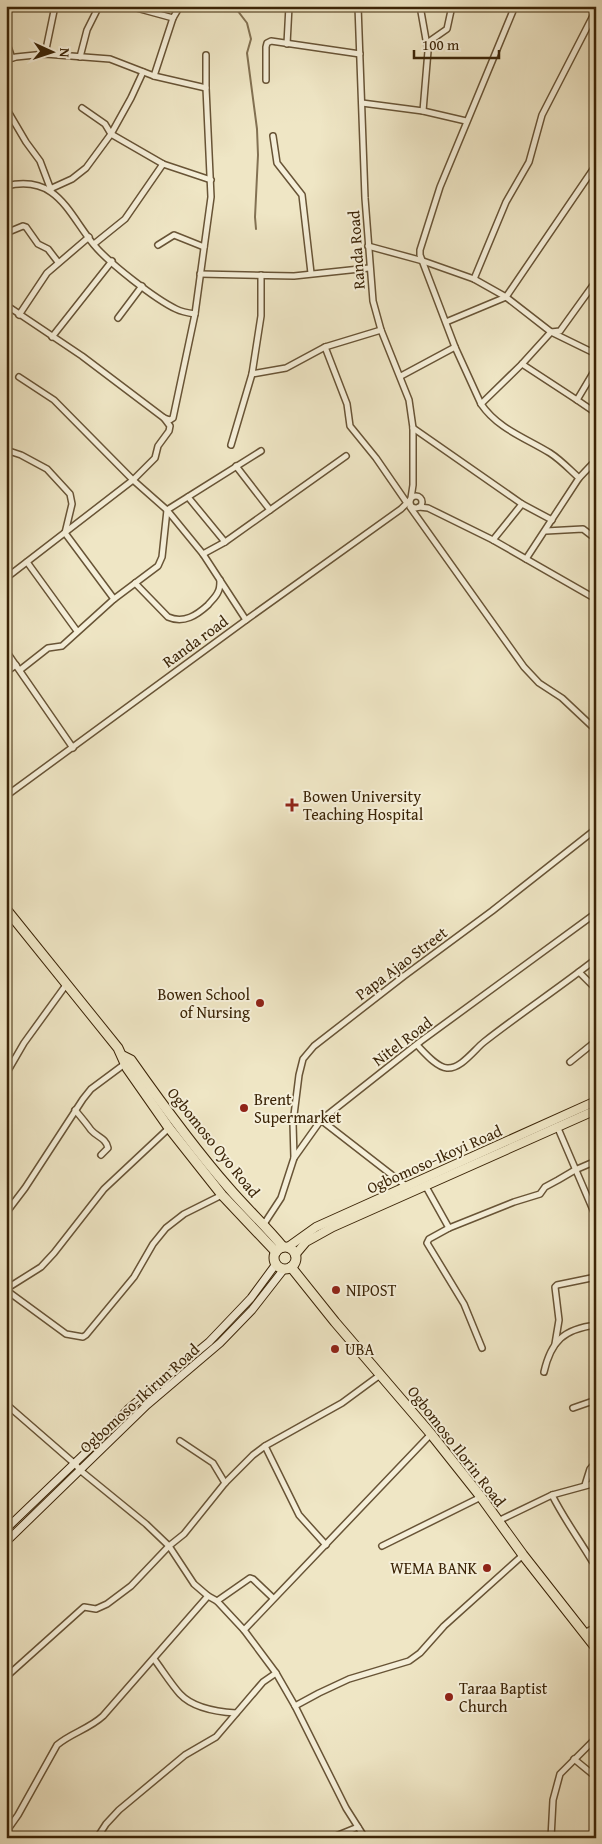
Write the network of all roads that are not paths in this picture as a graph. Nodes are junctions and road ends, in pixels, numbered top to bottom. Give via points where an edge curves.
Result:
1 (55, 6) edge
2 (99, 6) edge
3 (129, 6) edge
4 (180, 6) edge
5 (289, 6) edge
6 (358, 6) edge
7 (420, 6) edge
8 (452, 6) edge
9 (515, 6) edge
10 (596, 10) edge
11 (173, 18) junction
12 (6, 41) edge
13 (287, 44) junction
14 (427, 44) junction
15 (44, 54) junction
16 (360, 54) junction
17 (206, 55) dead end
18 (80, 57) junction
19 (12, 58) junction
20 (6, 60) edge
21 (143, 72) junction
22 (154, 76) junction
23 (266, 80) dead end
24 (206, 88) junction
25 (362, 103) junction
26 (6, 108) edge
27 (82, 108) dead end
28 (423, 111) junction
29 (466, 121) junction
30 (111, 134) junction
31 (273, 136) dead end
32 (163, 164) junction
33 (595, 169) edge
34 (211, 180) junction
35 (6, 186) edge
36 (51, 190) junction
37 (6, 233) edge
38 (89, 237) junction
39 (94, 244) junction
40 (158, 245) dead end
41 (368, 246) junction
42 (204, 247) junction
43 (112, 261) junction
44 (424, 261) junction
45 (58, 262) junction
46 (369, 268) junction
47 (311, 273) junction
48 (200, 274) junction
49 (261, 274) junction
50 (474, 279) junction
51 (596, 281) edge
52 (142, 286) junction
53 (506, 297) junction
54 (6, 305) edge
55 (195, 314) junction
56 (19, 316) junction
57 (118, 318) dead end
58 (446, 322) junction
59 (381, 330) junction
60 (551, 332) junction
61 (52, 337) junction
62 (456, 346) junction
63 (325, 347) junction
64 (596, 354) edge
65 (522, 364) junction
66 (596, 368) edge
67 (252, 374) junction
68 (401, 376) junction
69 (19, 377) dead end
70 (577, 400) junction
71 (481, 404) junction
72 (596, 413) edge
73 (164, 418) junction
74 (412, 428) junction
75 (231, 445) dead end
76 (6, 450) edge
77 (261, 451) dead end
78 (346, 456) dead end
79 (596, 460) edge
80 (236, 466) junction
81 (579, 478) junction
82 (133, 480) junction
83 (413, 485) junction
84 (418, 496) junction
85 (188, 497) junction
86 (422, 501) junction
87 (412, 504) junction
88 (522, 504) junction
89 (428, 508) junction
90 (167, 510) junction
91 (270, 510) junction
92 (552, 520) junction
93 (546, 531) junction
94 (65, 533) junction
95 (596, 538) edge
96 (493, 540) junction
97 (225, 542) junction
98 (203, 554) junction
99 (526, 559) junction
100 (27, 562) junction
101 (6, 578) edge
102 (220, 580) junction
103 (135, 583) junction
104 (114, 599) junction
105 (596, 599) edge
106 (246, 620) junction
107 (77, 631) junction
108 (6, 651) edge
109 (16, 665) junction
110 (20, 670) junction
111 (6, 672) edge
112 (596, 730) edge
113 (73, 748) junction
114 (6, 796) edge
115 (596, 829) edge
116 (6, 909) edge
117 (596, 913) edge
118 (596, 959) edge
119 (579, 972) junction
120 (66, 985) junction
121 (596, 989) edge
122 (596, 1041) edge
123 (417, 1045) junction
124 (126, 1060) junction
125 (570, 1062) dead end
126 (6, 1074) edge
127 (596, 1101) edge
128 (75, 1110) junction
129 (596, 1110) edge
130 (321, 1120) junction
131 (556, 1126) junction
132 (169, 1128) junction
133 (101, 1154) dead end
134 (294, 1158) junction
135 (596, 1161) edge
136 (575, 1170) junction
137 (425, 1185) junction
138 (406, 1186) junction
139 (222, 1195) junction
140 (6, 1213) edge
141 (596, 1217) edge
142 (264, 1224) junction
143 (449, 1228) junction
144 (282, 1249) junction
145 (295, 1255) junction
146 (284, 1266) junction
147 (596, 1277) edge
148 (6, 1289) edge
149 (596, 1325) edge
150 (555, 1344) junction
151 (482, 1348) dead end
152 (544, 1372) dead end
153 (380, 1375) junction
154 (596, 1400) edge
155 (6, 1404) edge
156 (573, 1408) dead end
157 (431, 1434) junction
158 (180, 1441) dead end
159 (265, 1446) junction
160 (596, 1462) edge
161 (75, 1464) junction
162 (81, 1471) junction
163 (225, 1483) junction
164 (596, 1484) edge
165 (585, 1485) junction
166 (552, 1495) junction
167 (481, 1497) junction
168 (497, 1521) junction
169 (6, 1529) edge
170 (6, 1542) edge
171 (326, 1545) junction
172 (169, 1546) junction
173 (382, 1546) dead end
174 (523, 1555) junction
175 (592, 1561) dead end
176 (208, 1596) junction
177 (273, 1598) junction
178 (217, 1601) junction
179 (596, 1627) edge
180 (244, 1630) junction
181 (584, 1633) junction
182 (596, 1648) edge
183 (154, 1659) junction
184 (276, 1673) junction
185 (6, 1677) edge
186 (295, 1706) junction
187 (236, 1714) junction
188 (596, 1738) edge
189 (574, 1759) junction
190 (596, 1777) edge
191 (358, 1827) junction
192 (6, 1832) edge
193 (97, 1838) edge
194 (331, 1838) edge
195 (365, 1838) edge
196 (551, 1838) edge

1 - 15 street
2 - 18 street via 87,30
3 - 11 street
4 - 11 street
5 - 13 street
6 - 16 street, Randa Road
7 - 14 street
8 - 14 street via 447,29
9 - 29 street
10 - 50 street via 542,116 529,162 506,202
11 - 22 street
12 - 19 street
13 - 16 street
13 - 23 street via 268,43
14 - 28 street
15 - 18 street
15 - 19 street
16 - 25 street, Randa Road
17 - 24 street
18 - 21 street via 110,59
19 - 20 street
21 - 22 street
21 - 30 street
22 - 24 street
24 - 34 street
25 - 28 street
25 - 41 street, Randa Road
26 - 36 street via 40,161
27 - 30 street via 105,124
28 - 29 street
29 - 44 street via 420,250
30 - 32 street
30 - 36 street via 82,172
31 - 47 street via 276,163 302,195
32 - 34 street
32 - 39 street via 126,219
33 - 53 street
34 - 42 street
35 - 36 street via 21,183
36 - 38 street
37 - 45 street via 26,227 38,244 48,249
38 - 39 street
38 - 45 street
39 - 43 street
40 - 42 street via 174,235
41 - 44 street
41 - 46 street, Randa Road
42 - 48 street
43 - 52 street
43 - 61 street
44 - 50 street
44 - 58 street
45 - 56 street
46 - 47 street
46 - 59 street, Randa Road
47 - 49 street via 294,276
48 - 49 street
48 - 55 street
49 - 67 street via 261,316
50 - 53 street
51 - 60 street via 560,332
52 - 55 street via 175,309
52 - 57 street
53 - 58 street
53 - 60 street
54 - 56 street
55 - 73 street via 173,418
56 - 61 street
58 - 62 street
59 - 63 street
59 - 68 street, Randa Road
60 - 64 street
60 - 65 street
61 - 73 street
62 - 68 street
62 - 71 street
63 - 67 street via 286,368
63 - 87 street via 347,404 350,426
65 - 70 street
65 - 71 street
66 - 70 street
67 - 75 street
68 - 74 street, Randa Road via 410,400
69 - 82 street via 54,400
70 - 72 street
71 - 81 street via 500,424 556,457
73 - 82 street via 170,426 169,431 158,446 155,458
74 - 83 street, Randa Road
74 - 88 street
76 - 94 street via 47,469 70,494 72,504
77 - 80 street
78 - 91 street
79 - 81 street
80 - 85 street
80 - 91 street
81 - 92 street
82 - 90 street
82 - 94 street
83 - 84 street
83 - 87 street
84 - 86 street
84 - 87 street
85 - 90 street
85 - 97 street
86 - 87 street
86 - 89 street
87 - 89 street
87 - 106 street, Randa road via 400,509
87 - 112 street via 524,667
88 - 92 street
88 - 96 street
89 - 96 street
90 - 98 street
90 - 103 street via 161,562
91 - 97 street
92 - 93 street
93 - 95 street via 583,529
93 - 99 street
94 - 100 street
94 - 104 street
96 - 99 street
97 - 98 street
98 - 102 street
99 - 105 street
100 - 101 street
100 - 107 street
102 - 103 street via 215,598 196,616 180,620 168,618
102 - 106 street
103 - 104 street
104 - 107 street
106 - 113 street, Randa road
107 - 110 street via 62,646 48,648
108 - 109 street
109 - 110 street
109 - 111 street
110 - 113 street
113 - 114 street, Randa road
115 - 134 street, Papa Ajao Street via 314,1046 303,1059 299,1075 293,1123
116 - 120 highway, Ogbomoso Oyo Road
117 - 123 street, Nitel Road
118 - 119 street
119 - 121 street
119 - 123 street via 451,1068 439,1066
120 - 124 highway, Ogbomoso Oyo Road
120 - 126 street
122 - 125 street
123 - 130 street, Nitel Road
124 - 128 street via 91,1089
124 - 132 highway, Ogbomoso Oyo Road
124 - 142 highway, Ogbomoso Oyo Road via 229,1188
127 - 138 main road, Ogbomoso-Ikoyi Road
128 - 133 street via 91,1131 105,1141 108,1148
128 - 140 street
129 - 131 main road, Ogbomoso-Ikoyi Road
130 - 134 street, Nitel Road
130 - 138 street
131 - 136 street
131 - 137 main road, Ogbomoso-Ikoyi Road
132 - 139 highway, Ogbomoso Oyo Road
132 - 148 street via 104,1189 41,1267
134 - 142 street, Nitel Road via 281,1198
135 - 136 street
136 - 141 street
136 - 143 street via 545,1187 540,1194
137 - 143 street
137 - 145 main road, Ogbomoso-Ikoyi Road via 314,1236
138 - 144 main road, Ogbomoso-Ikoyi Road via 316,1227
139 - 144 highway, Ogbomoso Oyo Road
139 - 148 street via 184,1214 166,1228 134,1277 83,1337 66,1334
142 - 144 highway, Ogbomoso Oyo Road
143 - 151 street via 427,1243 464,1304
144 - 145 highway
144 - 146 highway via 274,1258
145 - 146 highway via 295,1262
146 - 153 highway, Ogbomoso Ilorin Road
146 - 161 main road, Ogbomoso-Ikirun Road via 210,1342 128,1409
146 - 162 main road, Ogbomoso-Ikirun Road via 252,1310 220,1343 147,1405
147 - 150 street via 555,1287 559,1320
149 - 150 street via 578,1327
150 - 152 street
153 - 157 highway, Ogbomoso Ilorin Road
153 - 159 street via 342,1403
154 - 156 street
155 - 161 street
157 - 167 highway, Ogbomoso Ilorin Road
157 - 171 street
158 - 163 street via 213,1463
159 - 163 street
159 - 171 street via 299,1515
160 - 165 street
161 - 162 street
161 - 169 main road, Ogbomoso-Ikirun Road
162 - 170 main road, Ogbomoso-Ikirun Road
162 - 172 street
163 - 172 street via 184,1534
164 - 165 street
165 - 166 street
166 - 168 street
166 - 175 street
167 - 168 highway, Ogbomoso Ilorin Road
167 - 173 street
168 - 174 highway, Ogbomoso Ilorin Road
171 - 177 street
172 - 176 street via 194,1584
172 - 185 street via 120,1594 96,1609 84,1607
174 - 181 highway, Ogbomoso Ilorin Road
174 - 186 street via 409,1661 349,1679
176 - 178 street
176 - 183 street
177 - 178 street via 250,1578
177 - 180 street
178 - 180 street
179 - 181 street
180 - 184 street
181 - 182 highway, Ogbomoso Ilorin Road
183 - 187 street via 185,1698 195,1704
183 - 192 street via 94,1725 57,1745
184 - 186 street
184 - 187 street via 263,1682
186 - 191 street
187 - 193 street via 216,1737 185,1755 119,1810
188 - 189 street
189 - 190 street
189 - 196 street via 560,1774 556,1786
191 - 194 street
191 - 195 street

